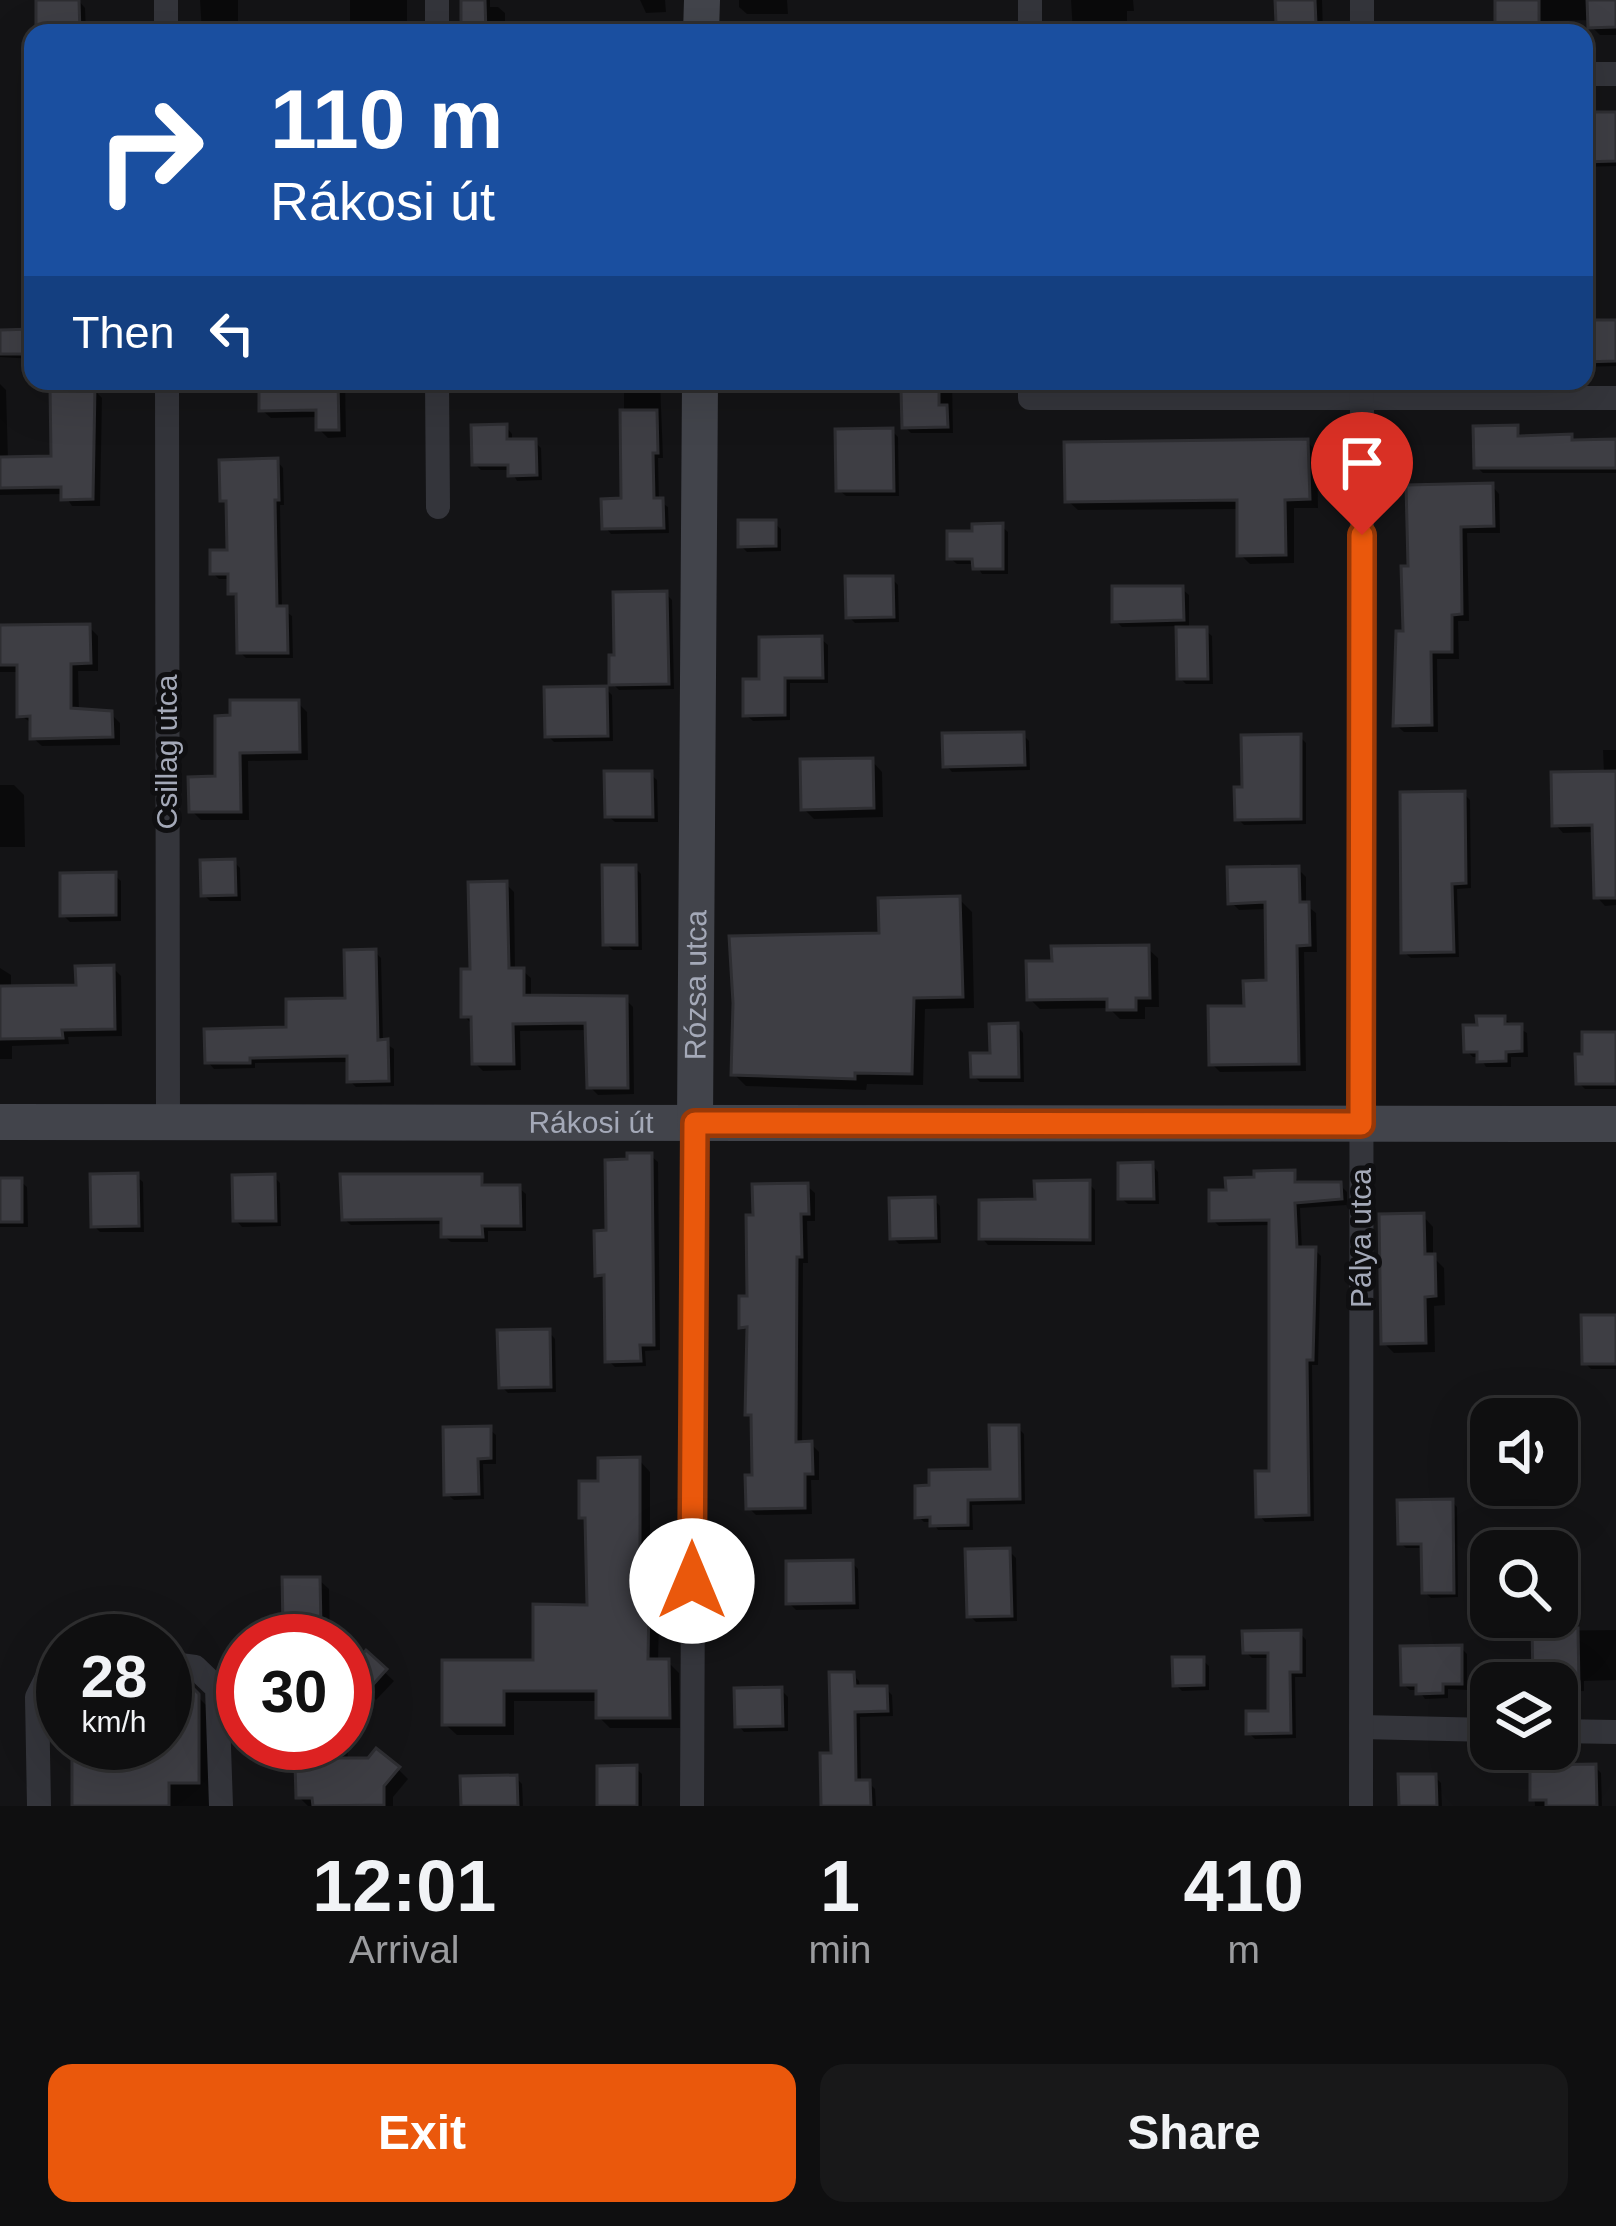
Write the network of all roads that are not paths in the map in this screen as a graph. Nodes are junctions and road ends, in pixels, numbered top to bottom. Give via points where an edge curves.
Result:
1 (167, 390) edge
2 (437, 390) edge
3 (700, 390) edge
4 (1030, 390) edge
5 (1362, 390) edge
6 (1616, 398) edge
7 (438, 507) dead end
8 (0, 1122) edge
9 (168, 1122) junction
10 (695, 1123) junction
11 (1361, 1124) junction
12 (1616, 1124) edge
13 (192, 1667) edge
14 (1361, 1727) junction
15 (1470, 1730) edge
16 (1578, 1731) edge
17 (1616, 1732) edge
18 (38, 1770) edge
19 (39, 1806) edge
20 (221, 1806) edge
21 (692, 1806) edge
22 (1361, 1806) edge

1 - 9 street, Csillag utca
2 - 7 street
3 - 10 main road, Rózsa utca
4 - 5 street via 1030,398
5 - 6 street
5 - 11 street, Pálya utca
8 - 9 main road, Rákosi út
9 - 10 main road, Rákosi út
10 - 11 main road, Rákosi út
10 - 21 street, Rózsa utca
11 - 12 main road, Rákosi út
11 - 14 street, Pálya utca
13 - 20 street via 218,1688
14 - 15 street
14 - 22 street, Pálya utca
16 - 17 street
18 - 19 street

